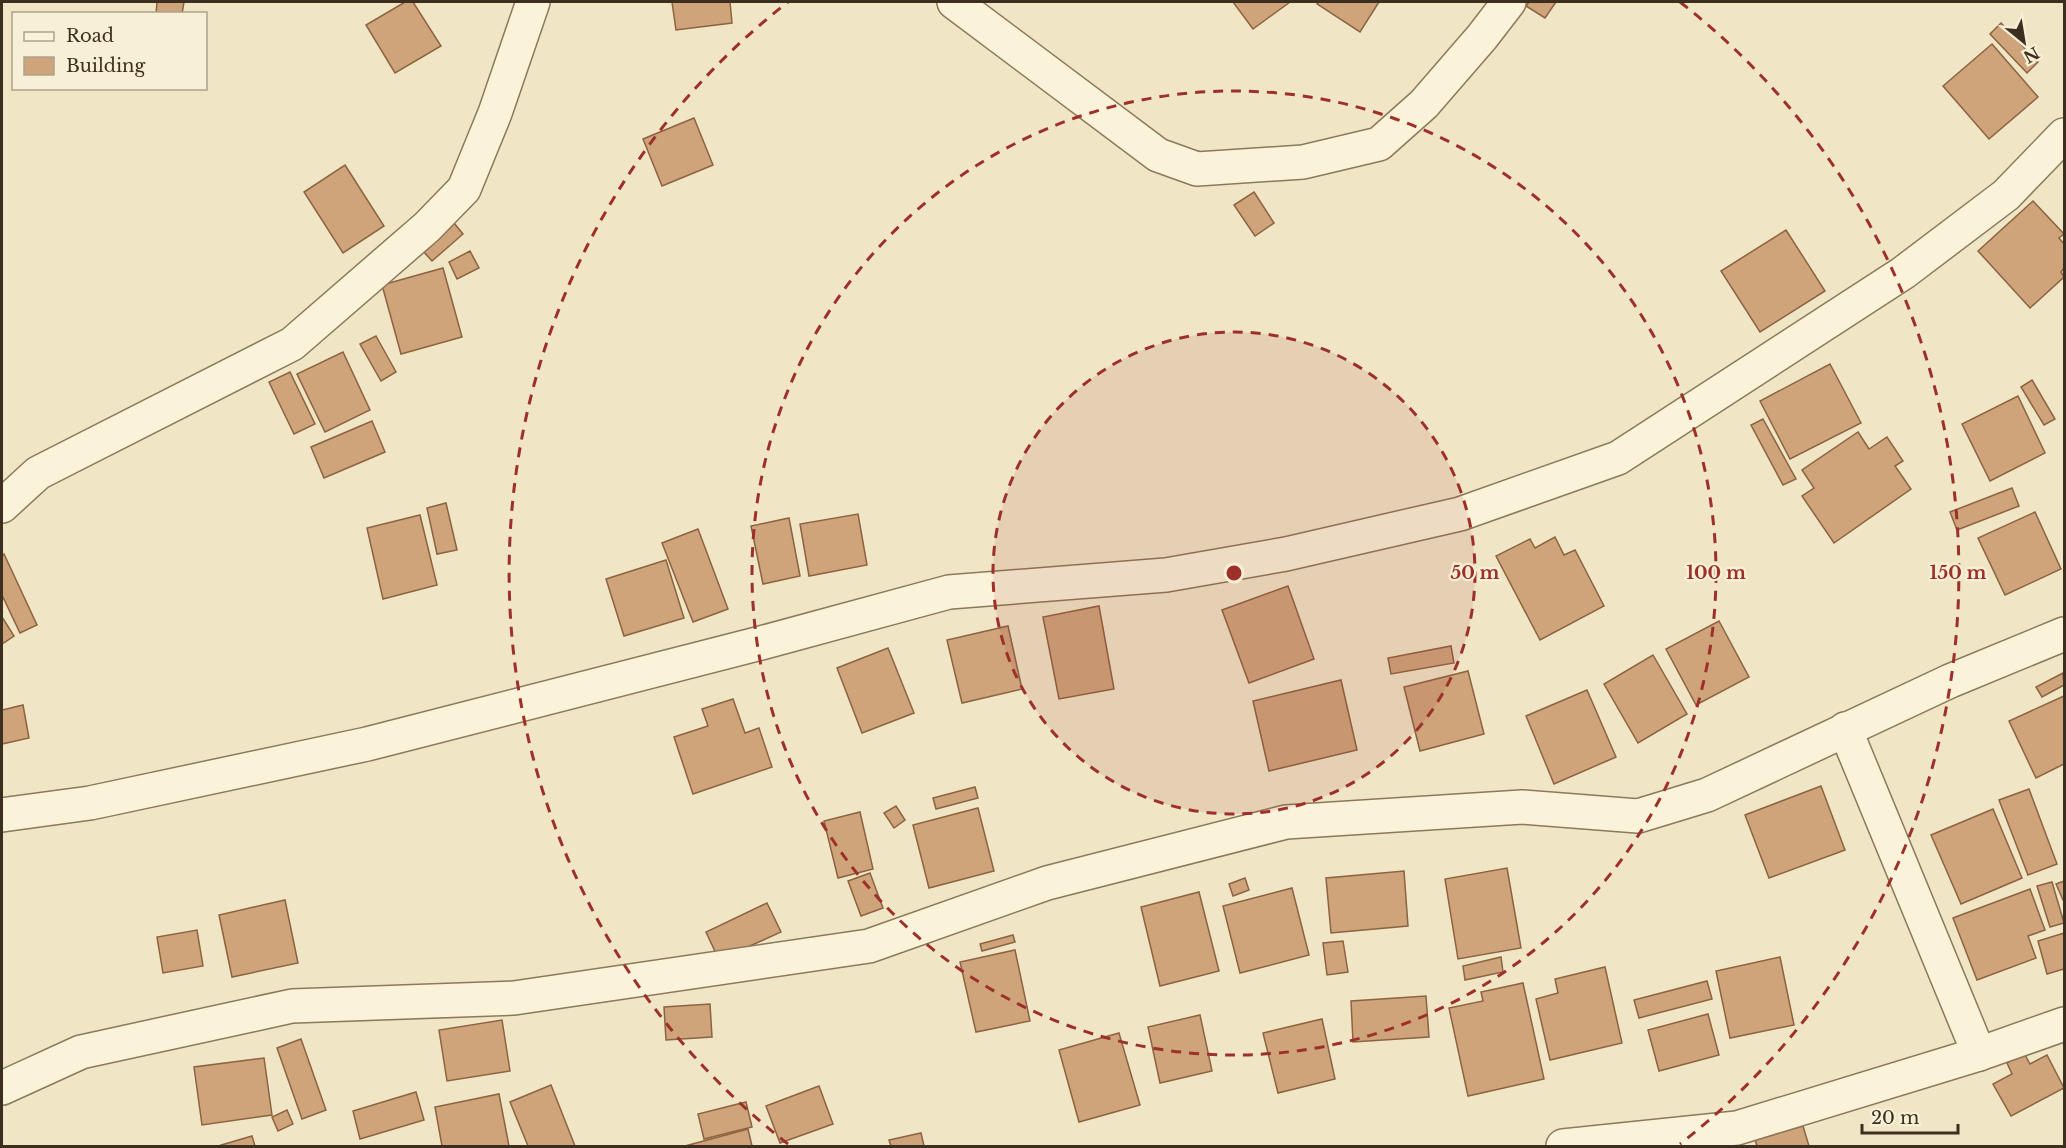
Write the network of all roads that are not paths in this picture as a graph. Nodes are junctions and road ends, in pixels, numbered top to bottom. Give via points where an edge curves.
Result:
1 (533, 2) edge
2 (954, 2) edge
3 (1509, 2) edge
4 (2064, 135) edge
5 (2, 506) edge
6 (2064, 633) edge
7 (1845, 729) junction
8 (2, 815) edge
9 (2064, 1024) edge
10 (1979, 1054) junction
11 (2, 1088) edge
12 (1563, 1146) edge

1 - 5 street via 465,189 427,227 292,344 38,473
2 - 3 street via 1158,155 1197,169 1303,162 1379,144 1424,104
4 - 8 street via 2006,195 1903,273 1618,458 1460,514 1286,554 1166,575 949,592 367,744 90,803
6 - 7 street
7 - 10 street
7 - 11 street via 1707,795 1638,816 1522,807 1287,822 1047,883 869,946 514,998 292,1006 81,1052
9 - 10 street
10 - 12 street via 1737,1128

